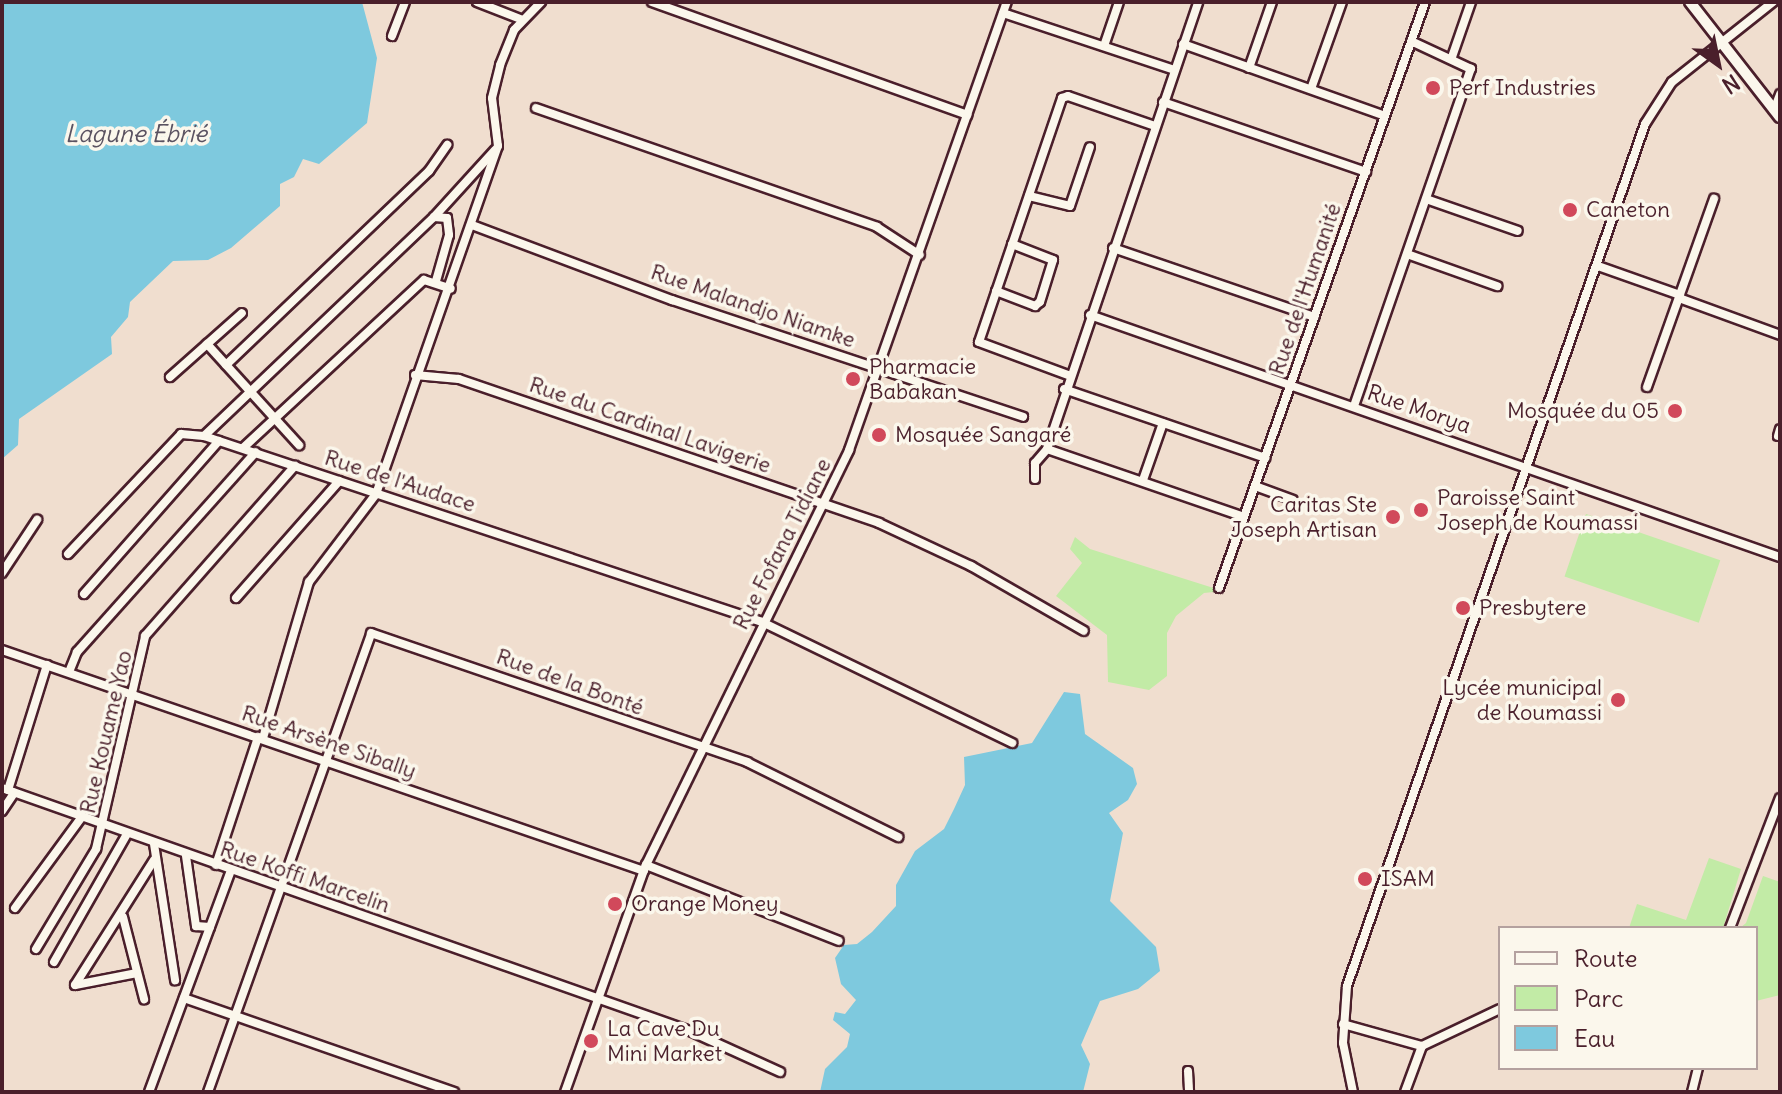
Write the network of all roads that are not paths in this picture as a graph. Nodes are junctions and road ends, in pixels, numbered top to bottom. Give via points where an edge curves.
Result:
1 (405, 2) edge
2 (477, 2) edge
3 (541, 2) edge
4 (652, 2) edge
5 (1007, 2) edge
6 (1119, 2) edge
7 (1198, 2) edge
8 (1272, 2) edge
9 (1342, 2) edge
10 (1425, 2) edge
11 (1471, 2) edge
12 (1690, 2) edge
13 (1773, 2) edge
14 (1003, 13) junction
15 (523, 20) junction
16 (392, 36) dead end
17 (1411, 41) junction
18 (1721, 42) junction
19 (1183, 44) junction
20 (1104, 46) junction
21 (1452, 57) junction
22 (1249, 68) junction
23 (1174, 70) junction
24 (1311, 89) junction
25 (1780, 94) edge
26 (1163, 102) junction
27 (536, 108) dead end
28 (1777, 114) edge
29 (967, 115) junction
30 (1385, 116) junction
31 (1155, 126) junction
32 (447, 145) dead end
33 (498, 146) junction
34 (1090, 147) dead end
35 (1366, 172) junction
36 (1029, 196) junction
37 (1426, 199) junction
38 (1714, 199) dead end
39 (434, 217) junction
40 (472, 225) junction
41 (1518, 231) dead end
42 (1012, 244) junction
43 (1113, 248) junction
44 (1407, 254) junction
45 (920, 255) junction
46 (1598, 266) junction
47 (436, 281) junction
48 (1497, 286) dead end
49 (451, 289) junction
50 (996, 291) junction
51 (1680, 297) junction
52 (242, 313) dead end
53 (1090, 315) junction
54 (1314, 317) junction
55 (1780, 335) edge
56 (207, 344) junction
57 (226, 365) junction
58 (880, 369) junction
59 (415, 375) junction
60 (1068, 375) junction
61 (170, 377) dead end
62 (1291, 384) junction
63 (1647, 387) dead end
64 (1064, 389) junction
65 (250, 391) junction
66 (1354, 406) junction
67 (1023, 417) dead end
68 (274, 418) junction
69 (1163, 423) junction
70 (204, 436) junction
71 (219, 441) junction
72 (299, 445) dead end
73 (243, 448) junction
74 (1047, 449) junction
75 (256, 452) junction
76 (1265, 458) junction
77 (295, 466) junction
78 (1531, 467) junction
79 (1035, 479) dead end
80 (1143, 480) junction
81 (339, 481) junction
82 (1255, 486) junction
83 (376, 494) junction
84 (1293, 500) dead end
85 (825, 504) junction
86 (1244, 517) junction
87 (37, 520) dead end
88 (68, 554) dead end
89 (1780, 557) edge
90 (2, 573) edge
91 (1219, 588) dead end
92 (84, 594) dead end
93 (236, 598) dead end
94 (762, 622) junction
95 (1084, 631) dead end
96 (2, 650) edge
97 (47, 665) junction
98 (69, 672) junction
99 (134, 695) junction
100 (260, 737) junction
101 (1012, 743) dead end
102 (701, 746) junction
103 (325, 758) junction
104 (8, 791) edge
105 (1780, 798) edge
106 (2, 811) edge
107 (81, 818) junction
108 (102, 827) junction
109 (127, 834) junction
110 (898, 837) dead end
111 (154, 844) junction
112 (186, 856) junction
113 (154, 860) junction
114 (216, 865) junction
115 (645, 868) junction
116 (231, 870) junction
117 (279, 887) junction
118 (15, 908) dead end
119 (123, 917) junction
120 (1731, 926) edge
121 (210, 927) junction
122 (839, 941) dead end
123 (36, 949) dead end
124 (54, 962) dead end
125 (137, 973) junction
126 (175, 980) dead end
127 (184, 998) junction
128 (596, 998) junction
129 (144, 999) dead end
130 (1498, 1010) edge
131 (235, 1014) junction
132 (1343, 1024) junction
133 (1422, 1046) junction
134 (1698, 1070) edge
135 (1188, 1071) dead end
136 (780, 1072) dead end
137 (149, 1092) edge
138 (208, 1092) edge
139 (454, 1092) edge
140 (565, 1092) edge
141 (1189, 1092) edge
142 (1353, 1092) edge
143 (1405, 1092) edge
144 (1692, 1092) edge

1 - 16 street
2 - 15 street
3 - 15 street
4 - 29 street
5 - 14 street, Rue Fofana Tidiane
6 - 20 street
7 - 19 street
8 - 22 street
9 - 24 street
10 - 17 street, Rue de l'Humanité
11 - 21 street
12 - 18 street
13 - 18 street
14 - 20 street
14 - 29 street, Rue Fofana Tidiane
15 - 33 street via 507,47 492,98
17 - 21 street
17 - 30 street, Rue de l'Humanité
18 - 28 street
18 - 46 street via 1656,102
19 - 22 street
19 - 23 street
20 - 23 street
21 - 37 street via 1471,69
22 - 24 street
23 - 26 street
24 - 30 street
25 - 28 street
26 - 31 street
26 - 35 street
27 - 45 street via 877,227
29 - 45 street, Rue Fofana Tidiane
30 - 35 street, Rue de l'Humanité
31 - 36 street via 1064,96
31 - 43 street
32 - 57 street via 429,171
33 - 39 street
33 - 40 street
34 - 36 street via 1070,206
35 - 54 street, Rue de l'Humanité
36 - 42 street
37 - 41 street
37 - 44 street
38 - 51 street
39 - 47 street via 447,218 449,235
39 - 65 street
40 - 49 street
40 - 58 street, Rue Malandjo Niamke via 672,300
42 - 50 street
42 - 50 street via 1053,260 1040,302 1035,306
43 - 53 street
43 - 54 street
44 - 48 street
44 - 66 street
45 - 58 street, Rue Fofana Tidiane
46 - 51 street
46 - 78 street
47 - 49 street
47 - 68 street via 424,280
49 - 59 street
50 - 60 street via 980,345
51 - 55 street
51 - 63 street
52 - 56 street
53 - 60 street
53 - 62 street, Rue Morya
54 - 62 street, Rue de l'Humanité
56 - 57 street
56 - 61 street
57 - 65 street
58 - 67 street, Rue Malandjo Niamke
58 - 85 street, Rue Fofana Tidiane
59 - 83 street
59 - 85 street, Rue du Cardinal Lavigerie via 459,379
60 - 64 street
62 - 66 street, Rue Morya
62 - 76 street, Rue de l'Humanité
64 - 69 street
64 - 74 street
65 - 68 street
65 - 70 street
66 - 78 street, Rue Morya
68 - 72 street
68 - 73 street
69 - 76 street
69 - 80 street
70 - 71 street, Rue de l'Audace
70 - 88 street via 181,434
71 - 73 street, Rue de l'Audace
71 - 92 street
73 - 75 street, Rue de l'Audace
74 - 79 street via 1035,463
74 - 80 street
75 - 77 street, Rue de l'Audace
75 - 98 street via 77,652
76 - 82 street, Rue de l'Humanité
77 - 81 street, Rue de l'Audace
77 - 99 street, Rue Kouame Yao via 152,626 145,636
78 - 89 street, Rue Morya via 1640,511
78 - 132 street via 1347,986
80 - 86 street
81 - 83 street, Rue de l'Audace
81 - 93 street
82 - 84 street
82 - 86 street, Rue de l'Humanité
83 - 94 street, Rue de l'Audace
83 - 100 street via 309,582
85 - 94 street, Rue Fofana Tidiane
85 - 95 street, Rue du Cardinal Lavigerie via 971,566
86 - 91 street, Rue de l'Humanité
87 - 90 street
94 - 101 street, Rue de l'Audace
94 - 102 street, Rue Fofana Tidiane
96 - 97 street, Rue Arsène Sibally
97 - 98 street, Rue Arsène Sibally
97 - 104 street
98 - 99 street, Rue Arsène Sibally
99 - 100 street, Rue Arsène Sibally
99 - 108 street, Rue Kouame Yao
100 - 103 street, Rue Arsène Sibally
100 - 114 street
102 - 103 street, Rue de la Bonté via 371,633
102 - 110 street, Rue de la Bonté via 768,771
102 - 115 street, Rue Fofana Tidiane
103 - 115 street, Rue Arsène Sibally
103 - 117 street
104 - 106 street
104 - 107 street, Rue Koffi Marcelin
105 - 120 street
107 - 108 street, Rue Koffi Marcelin
107 - 118 street
108 - 109 street, Rue Koffi Marcelin
108 - 123 street, Rue Kouame Yao via 82,878
109 - 111 street, Rue Koffi Marcelin
109 - 124 street
111 - 112 street, Rue Koffi Marcelin
111 - 113 street
112 - 114 street, Rue Koffi Marcelin
112 - 121 street via 196,926
113 - 119 street
113 - 126 street
114 - 116 street, Rue Koffi Marcelin
115 - 122 street, Rue Arsène Sibally
115 - 128 street, Rue Fofana Tidiane
116 - 117 street, Rue Koffi Marcelin
116 - 121 street
117 - 128 street, Rue Koffi Marcelin
117 - 131 street
119 - 125 street
119 - 125 street via 75,985
121 - 127 street
125 - 129 street
127 - 131 street
127 - 137 street
128 - 136 street, Rue Koffi Marcelin via 690,1031
128 - 140 street, Rue Fofana Tidiane
130 - 133 street
131 - 138 street
131 - 139 street
132 - 133 street
132 - 142 street
133 - 143 street
134 - 144 street
135 - 141 street

